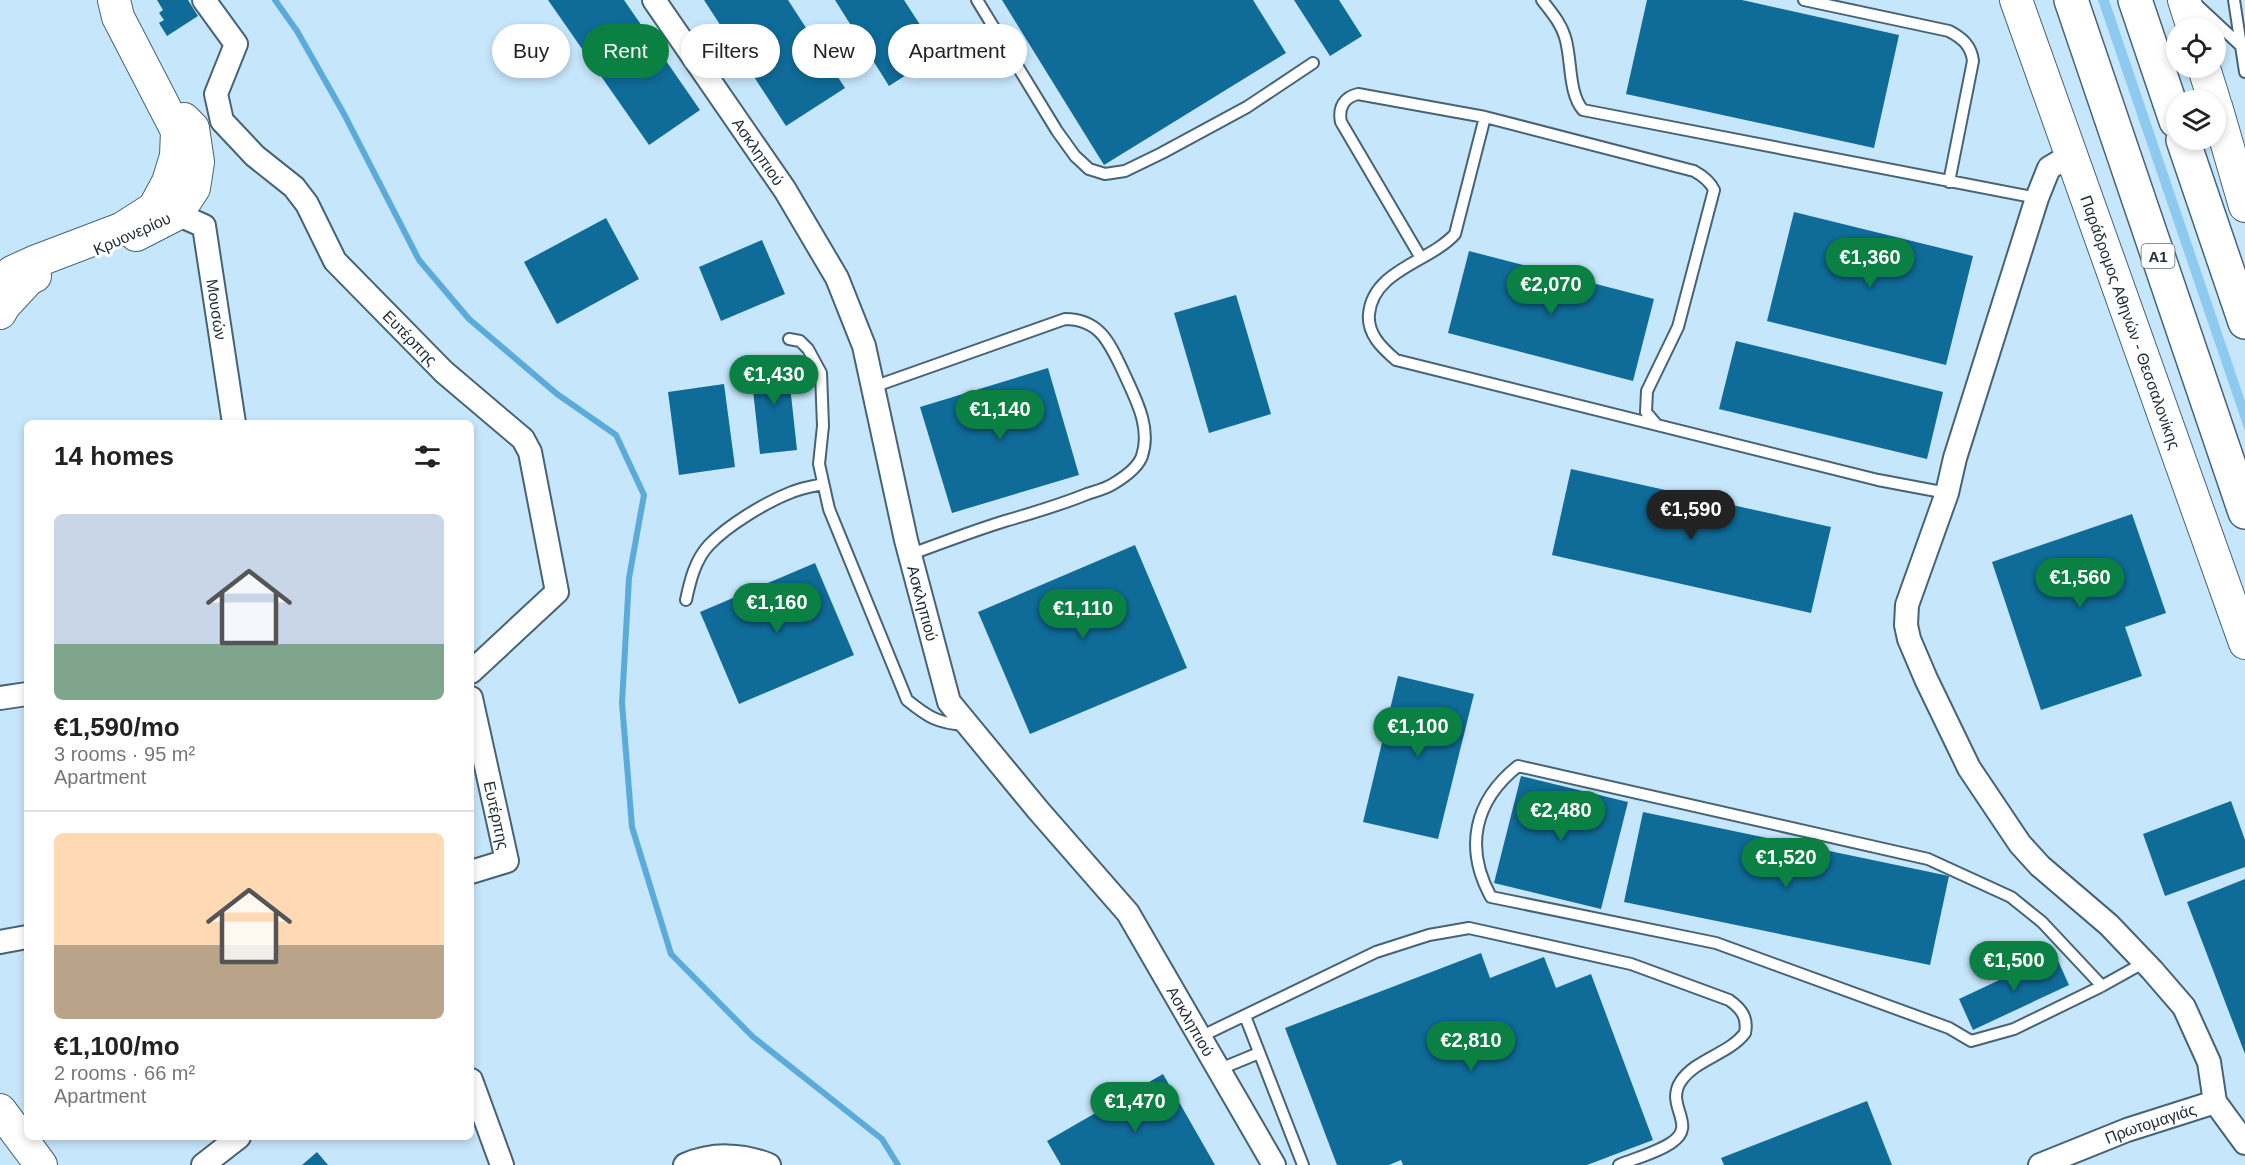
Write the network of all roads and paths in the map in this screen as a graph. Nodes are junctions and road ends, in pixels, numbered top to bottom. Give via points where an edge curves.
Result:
1 (114, 0) edge
2 (204, 0) edge
3 (654, 0) edge
4 (977, 0) edge
5 (1542, 0) edge
6 (1804, 0) edge
7 (2016, 0) edge
8 (2071, 0) edge
9 (2136, 0) edge
10 (2184, 0) edge
11 (2191, 0) edge
12 (2234, 0) edge
13 (2190, 18) edge
14 (2239, 44) junction
15 (1313, 63) dead end
16 (2245, 72) edge
17 (155, 91) junction
18 (2166, 91) edge
19 (1485, 117) junction
20 (2226, 140) edge
21 (2186, 150) edge
22 (2071, 154) junction
23 (1949, 182) junction
24 (2037, 198) junction
25 (2245, 206) edge
26 (177, 214) junction
27 (1421, 258) junction
28 (1, 301) edge
29 (2245, 322) edge
30 (789, 339) dead end
31 (873, 387) junction
32 (234, 420) edge
33 (1656, 424) junction
34 (823, 484) junction
35 (1947, 493) junction
36 (2245, 512) edge
37 (909, 555) junction
38 (686, 600) dead end
39 (2245, 643) edge
40 (474, 669) edge
41 (24, 694) edge
42 (0, 698) edge
43 (474, 712) edge
44 (968, 725) junction
45 (474, 871) edge
46 (24, 938) edge
47 (0, 942) edge
48 (2145, 962) junction
49 (2102, 986) junction
50 (1245, 1016) junction
51 (1200, 1037) junction
52 (1258, 1053) junction
53 (1220, 1069) junction
54 (474, 1088) edge
55 (2214, 1102) junction
56 (0, 1110) edge
57 (235, 1140) edge
58 (2245, 1143) edge
59 (41, 1165) edge
60 (203, 1165) edge
61 (502, 1165) edge
62 (685, 1165) edge
63 (769, 1165) edge
64 (1274, 1165) edge
65 (1303, 1165) edge
66 (1619, 1165) edge
67 (2040, 1165) edge

1 - 17 main road, Κρυονερίου via 118,17
2 - 40 street, Ευτέρπης via 236,44 216,94 222,121 255,156 294,187 307,204 334,261 444,372 523,439 530,452 558,592
3 - 31 street, Ασκληπιού via 785,190 837,278 864,346
4 - 15 lane via 1069,147 1089,169 1105,174 1125,171 1172,148 1247,107
5 - 23 lane via 1560,23 1570,55 1575,99 1583,110
6 - 23 lane via 1949,31 1969,46 1973,61
7 - 22 main road, Παράδρομος Αθηνών - Θεσσαλονίκης
8 - 36 highway, Α1
9 - 18 highway
10 - 13 main road
11 - 14 lane
12 - 14 lane
14 - 16 lane
17 - 26 main road, Κρυονερίου via 194,128 198,162 194,188
17 - 28 main road, Κρυονερίου via 177,131 176,156 154,208 121,229 12,272
19 - 27 lane via 1455,234 1448,243
19 - 27 lane via 1358,94 1344,101 1339,115 1344,129
19 - 33 lane via 1694,171 1712,184 1714,190 1678,327 1647,391 1646,412
20 - 25 main road
21 - 29 highway
22 - 24 street via 2049,168
22 - 39 main road, Παράδρομος Αθηνών - Θεσσαλονίκης
23 - 24 lane
24 - 35 street
26 - 28 main road, Κρυονερίου via 128,239 29,279
26 - 32 street, Μουσών via 204,226
27 - 33 lane via 1385,283 1370,307 1373,334 1396,360
30 - 34 lane via 800,341 808,349 821,373 823,426 819,464
31 - 37 street, Ασκληπιού
31 - 37 lane via 1065,319 1081,319 1094,326 1109,345 1145,428 1141,459 1111,485
33 - 35 lane via 1878,480
34 - 38 lane via 793,491 763,507 709,546 691,575
34 - 44 lane via 840,538 907,700 930,718
35 - 48 street via 1907,605 1905,625 1926,679 1969,768 2020,844
37 - 44 street, Ασκληπιού via 949,702
41 - 42 street
43 - 45 street, Ευτέρπης via 507,861
44 - 51 street, Ασκληπιού via 1128,913
46 - 47 street
48 - 49 lane
48 - 55 street via 2184,1008 2209,1062
49 - 49 lane via 2014,1029 1971,1041 1949,1028 1716,943 1491,897 1478,864 1477,827 1492,793 1518,766 1928,859 2011,897 2042,922
50 - 51 lane
50 - 52 lane
50 - 66 lane via 1376,952 1429,935 1470,928 1631,964 1730,1000 1747,1020 1745,1034 1688,1072 1681,1082 1675,1096 1683,1122 1679,1137
51 - 53 street, Ασκληπιού
52 - 53 lane
52 - 65 lane
53 - 64 street, Ασκληπιού
54 - 61 street
55 - 58 street, Πρωτομαγιάς
55 - 67 street, Πρωτομαγιάς via 2127,1130
56 - 59 main road
57 - 60 street
62 - 63 street via 720,1156

